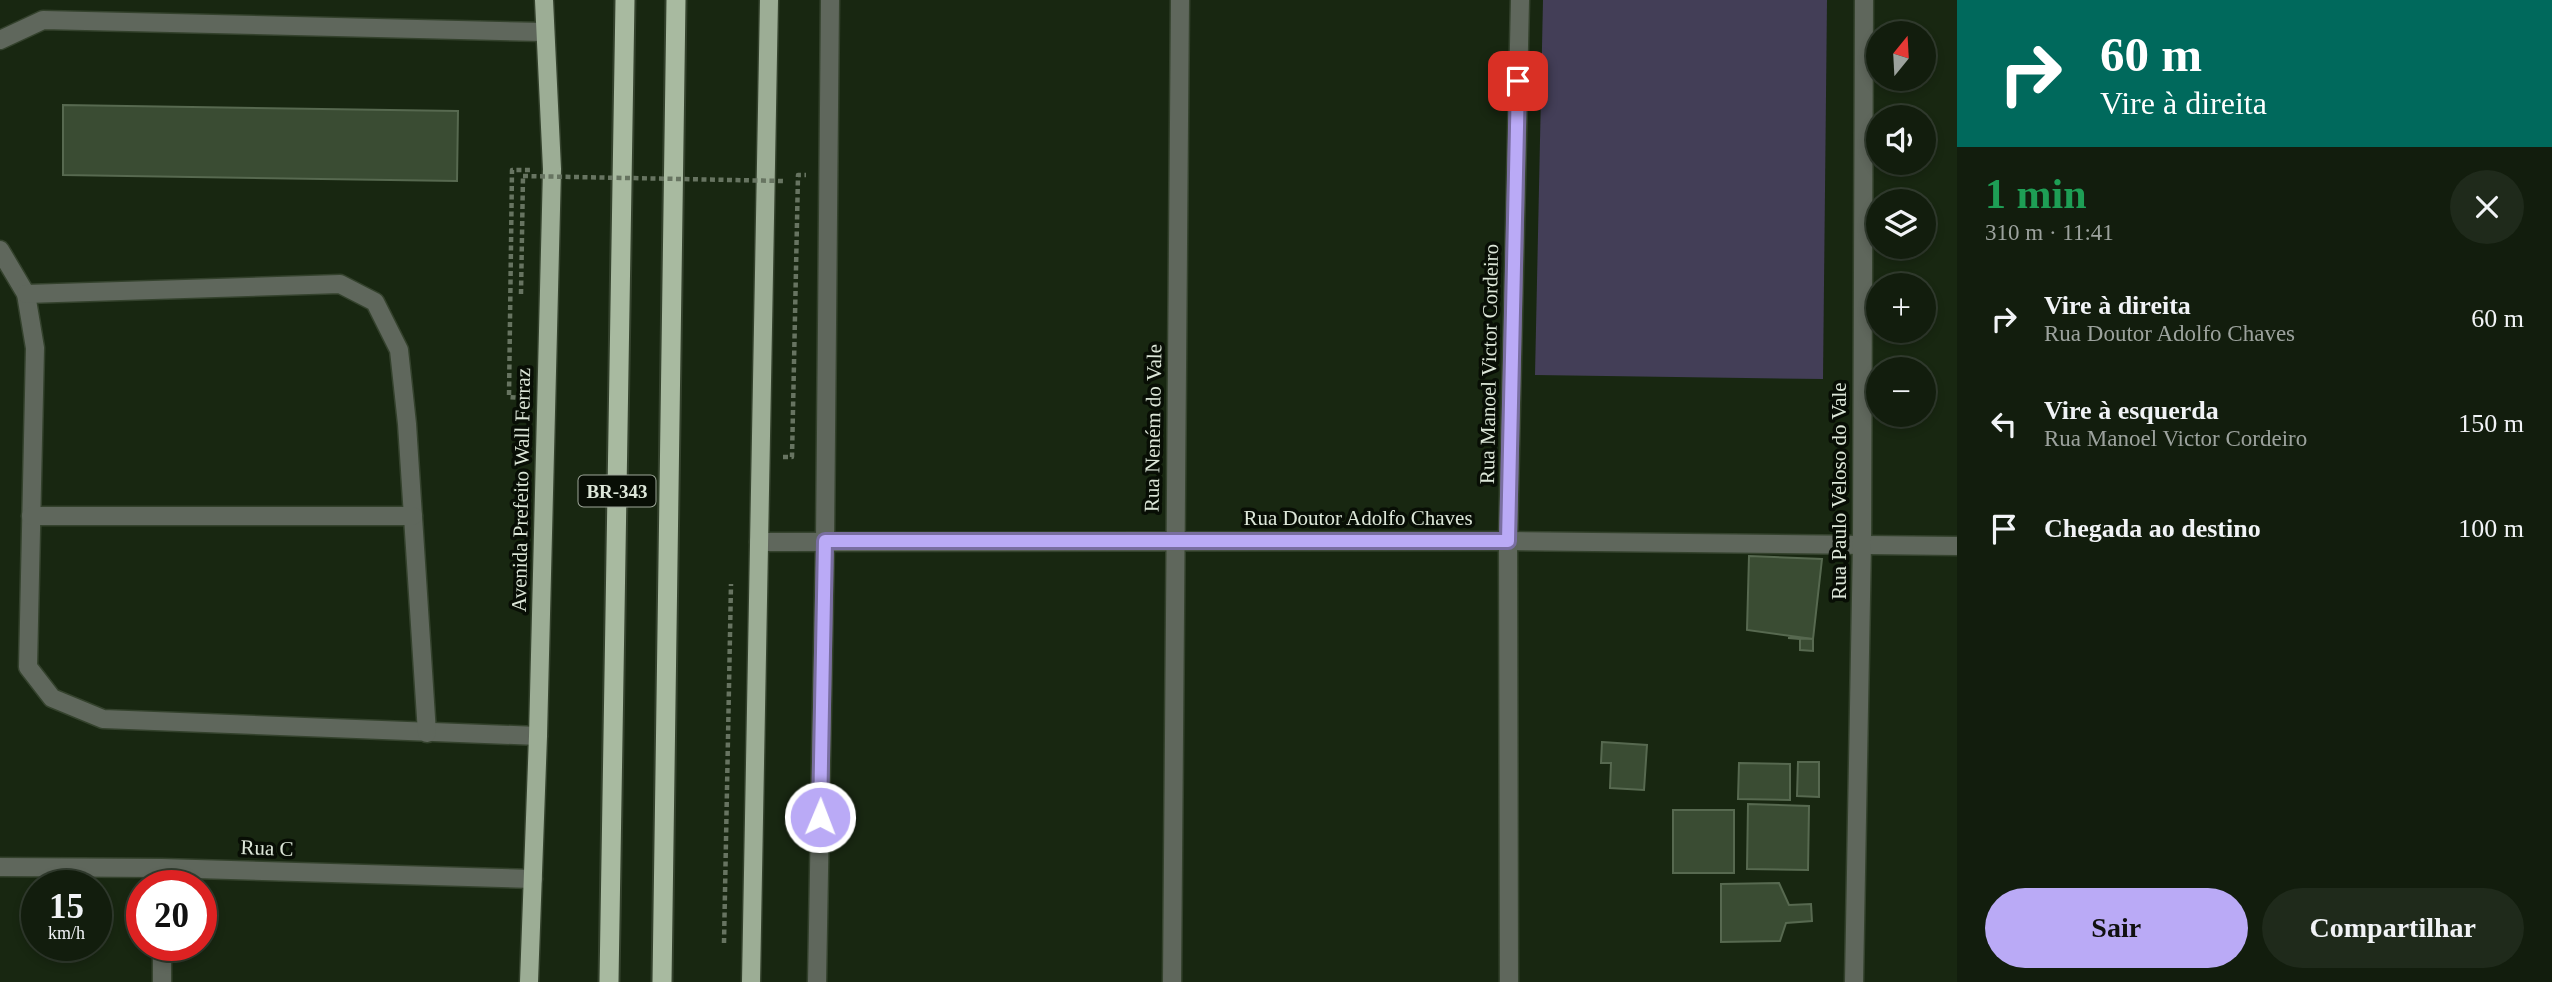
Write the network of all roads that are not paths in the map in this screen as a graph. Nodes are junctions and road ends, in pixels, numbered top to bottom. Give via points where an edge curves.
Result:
1 (544, 0) edge
2 (625, 0) edge
3 (676, 0) edge
4 (769, 0) edge
5 (830, 0) edge
6 (1180, 0) edge
7 (1520, 0) edge
8 (1864, 0) edge
9 (544, 32) junction
10 (0, 40) edge
11 (0, 250) edge
12 (26, 294) junction
13 (31, 516) junction
14 (413, 516) junction
15 (825, 541) junction
16 (1174, 541) junction
17 (1508, 541) junction
18 (759, 542) junction
19 (1862, 543) junction
20 (1957, 545) edge
21 (426, 733) junction
22 (538, 736) junction
23 (0, 867) edge
24 (126, 875) edge
25 (217, 877) edge
26 (533, 879) junction
27 (162, 961) edge
28 (162, 982) edge
29 (529, 982) edge
30 (609, 982) edge
31 (662, 982) edge
32 (751, 982) edge
33 (817, 982) edge
34 (1172, 982) edge
35 (1509, 982) edge
36 (1854, 982) edge

1 - 9 main road, Avenida Prefeito Wall Ferraz
2 - 30 highway, BR-343
3 - 31 highway, BR-343
4 - 18 main road
5 - 15 street
6 - 16 street, Rua Neném do Vale
7 - 17 street, Rua Manoel Victor Cordeiro
8 - 19 street, Rua Paulo Veloso do Vale
9 - 10 street via 43,20
9 - 22 main road, Avenida Prefeito Wall Ferraz via 552,170
11 - 12 street
12 - 13 street via 36,348
12 - 14 street via 340,284 375,302 400,350
13 - 14 street
13 - 21 street via 28,667 52,698 103,719
14 - 21 street
15 - 16 street, Rua Doutor Adolfo Chaves
15 - 18 street, Rua Doutor Adolfo Chaves
15 - 33 street
16 - 17 street, Rua Doutor Adolfo Chaves
16 - 34 street, Rua Neném do Vale
17 - 19 street, Rua Doutor Adolfo Chaves
17 - 35 street, Rua Manoel Victor Cordeiro
18 - 32 main road
19 - 20 street, Rua Doutor Adolfo Chaves
19 - 36 street, Rua Paulo Veloso do Vale
21 - 22 street
22 - 26 main road, Avenida Prefeito Wall Ferraz
23 - 24 street, Rua C
25 - 26 street, Rua C
26 - 29 main road, Avenida Prefeito Wall Ferraz
27 - 28 street

